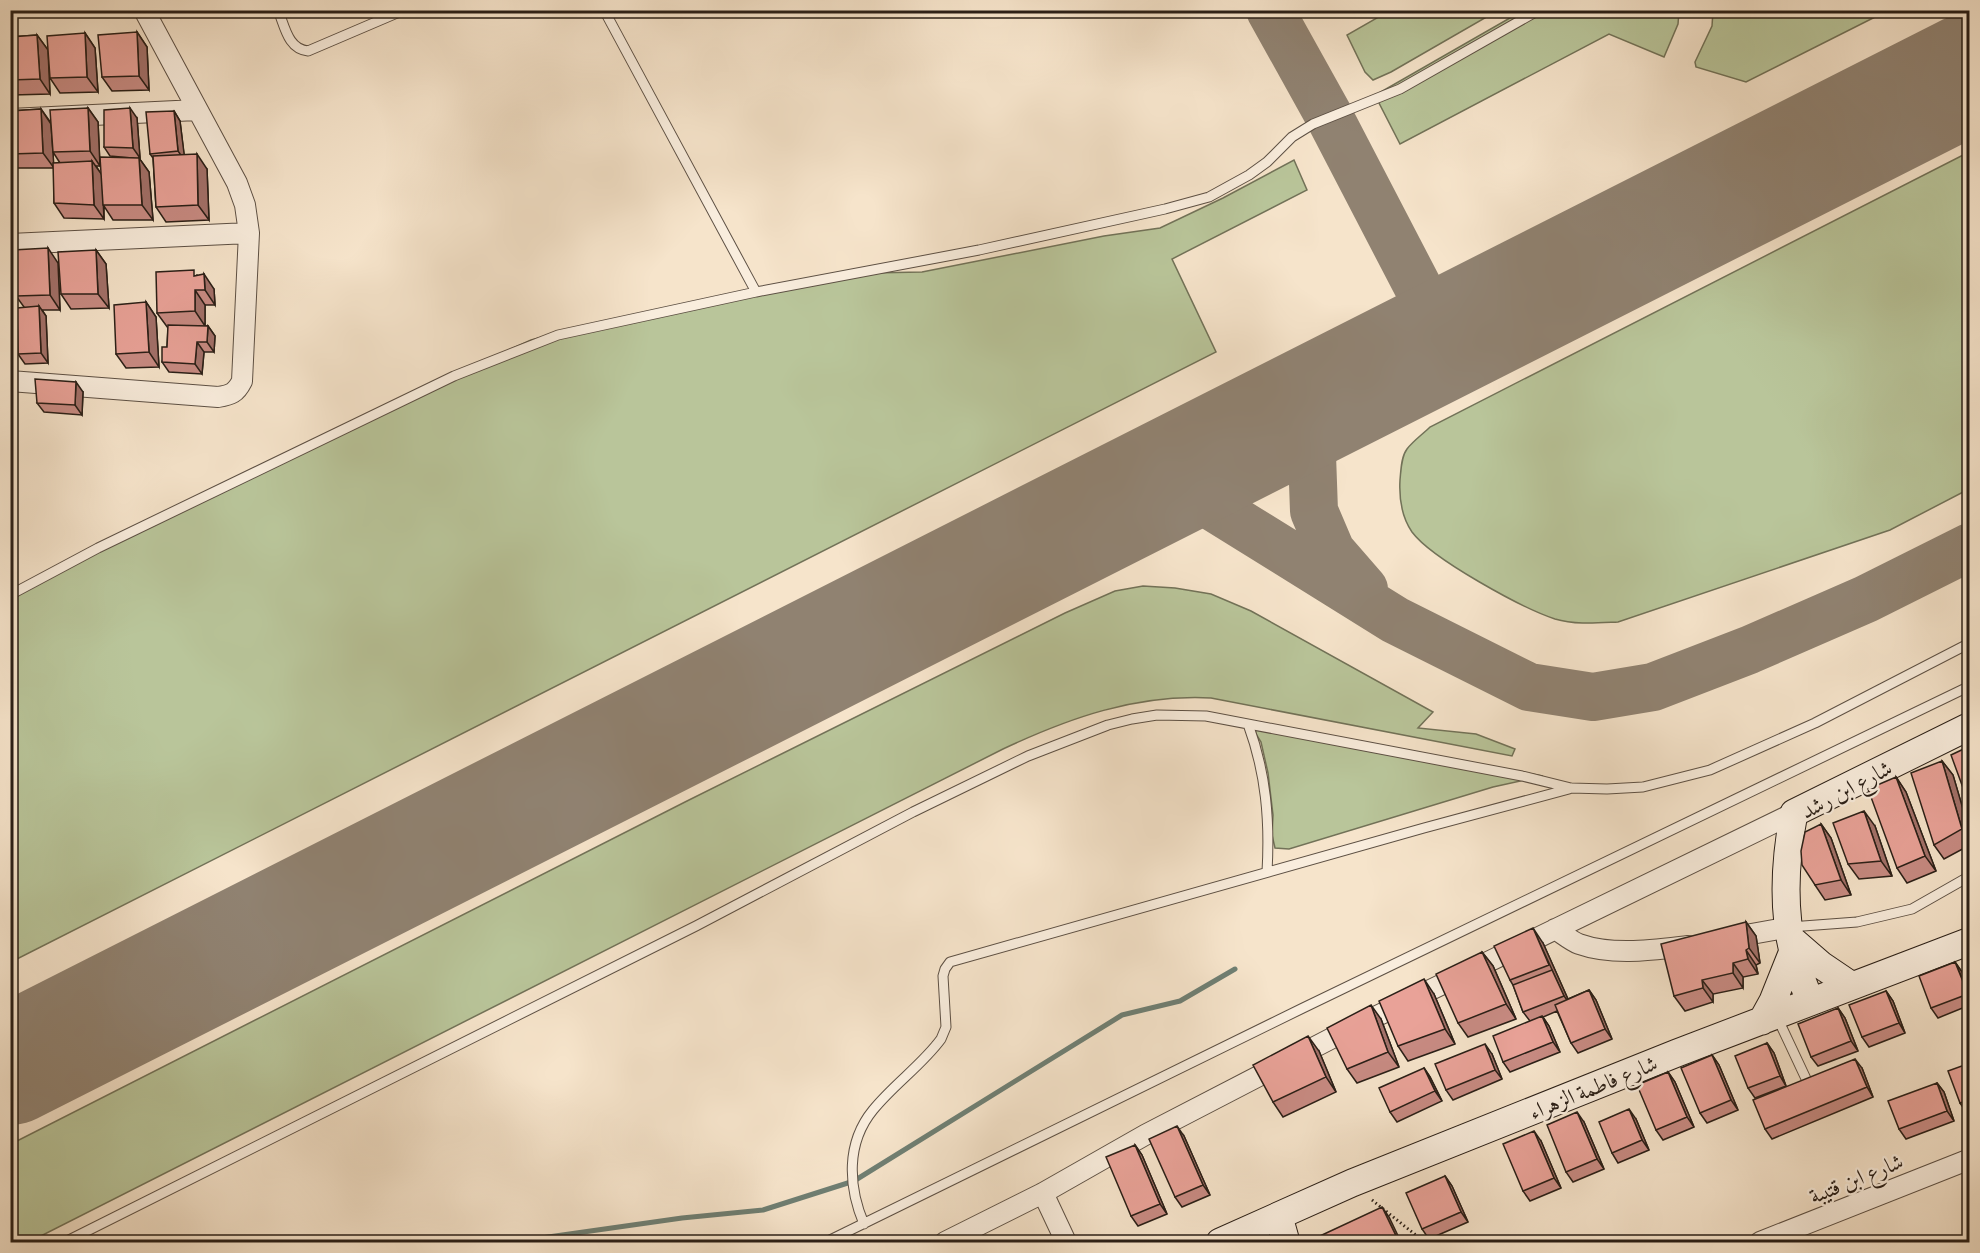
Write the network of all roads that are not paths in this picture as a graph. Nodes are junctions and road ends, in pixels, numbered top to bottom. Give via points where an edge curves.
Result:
1 (144, 10) edge
2 (278, 10) edge
3 (404, 10) edge
4 (604, 10) edge
5 (1539, 10) edge
6 (197, 110) junction
7 (10, 118) edge
8 (249, 233) junction
9 (10, 244) edge
10 (756, 292) junction
11 (10, 381) edge
12 (10, 595) edge
13 (1970, 643) edge
14 (1970, 686) edge
15 (1248, 724) junction
16 (1970, 726) edge
17 (1571, 788) junction
18 (1794, 813) junction
19 (1267, 872) junction
20 (1970, 876) edge
21 (1555, 929) junction
22 (1791, 939) junction
23 (1970, 941) edge
24 (1852, 986) junction
25 (1810, 1001) junction
26 (1769, 1018) junction
27 (1808, 1083) edge
28 (1970, 1159) edge
29 (1043, 1193) junction
30 (864, 1224) junction
31 (1283, 1230) edge
32 (65, 1242) edge
33 (826, 1242) edge
34 (945, 1242) edge
35 (1066, 1242) edge
36 (1220, 1242) edge
37 (1760, 1242) edge

1 - 6 street
2 - 3 lane via 292,45 308,51
4 - 10 lane
5 - 10 lane via 1400,88 1313,124 1249,175 1209,197 979,250
6 - 7 street
6 - 8 street via 237,183
8 - 9 street
8 - 11 street via 242,381 231,395
10 - 12 lane via 572,331 514,352 443,381 98,548
13 - 17 lane via 1815,723 1710,770 1643,787
14 - 30 lane
15 - 17 lane
15 - 19 lane via 1264,782 1269,832
15 - 32 lane via 1206,716 1157,715 1108,725 1028,756
16 - 18 street, شارع ابن رشد
17 - 19 lane
18 - 21 street
18 - 22 street, شارع ابن رشد via 1785,881
19 - 30 lane via 950,962 944,976 946,1027 941,1039 873,1110 855,1146 852,1186
20 - 22 lane via 1912,909
21 - 22 street via 1578,944 1638,951
21 - 29 street via 1338,1035
22 - 24 street
22 - 25 street, شارع ابن رشد
22 - 26 street
23 - 24 street, شارع فاطمة الزهراء
24 - 25 street, شارع فاطمة الزهراء
25 - 26 street, شارع فاطمة الزهراء
26 - 27 lane
26 - 31 street, شارع فاطمة الزهراء via 1352,1183
28 - 37 street, شارع ابن قتيبة
29 - 34 street
29 - 35 street
30 - 33 lane
31 - 36 street, شارع فاطمة الزهراء

